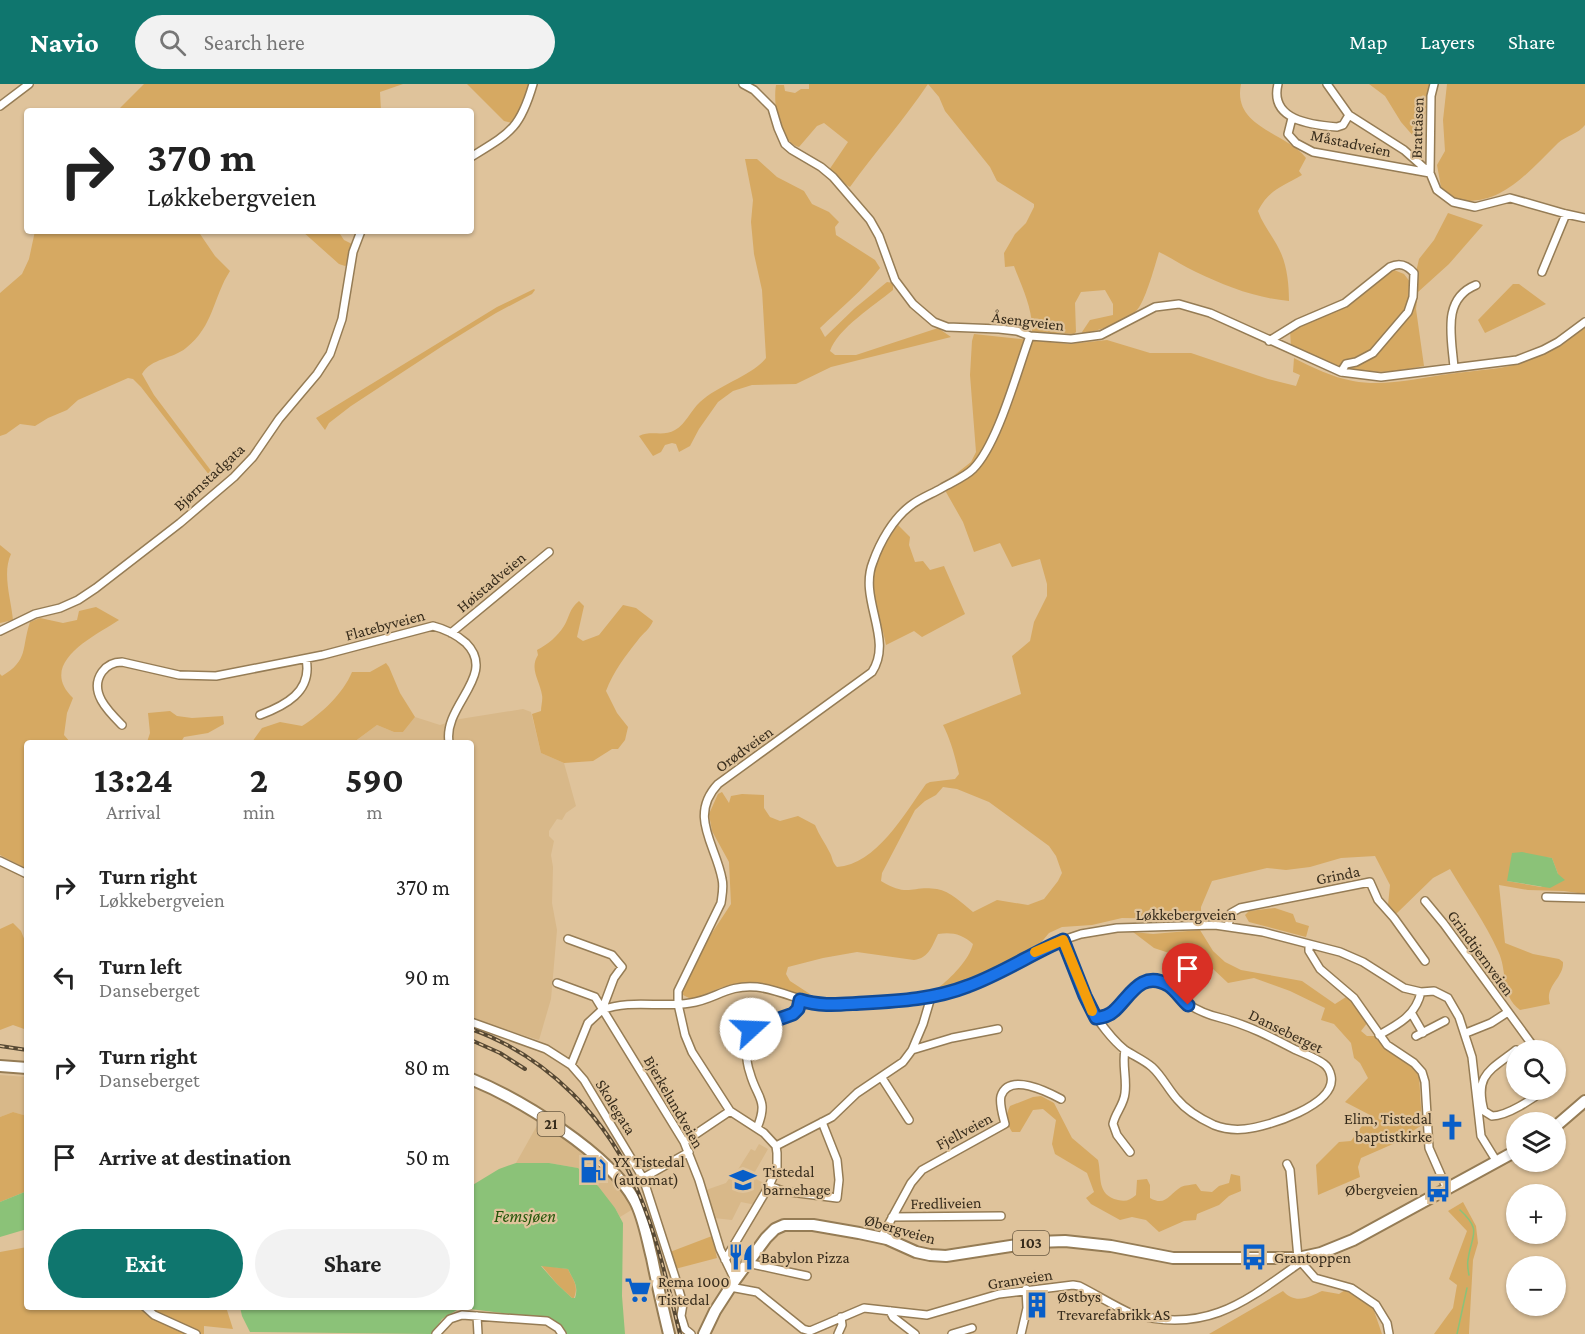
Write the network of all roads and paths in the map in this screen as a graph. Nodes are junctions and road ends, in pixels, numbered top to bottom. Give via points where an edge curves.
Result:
1 (29, 84) edge
2 (533, 84) edge
3 (743, 84) edge
4 (1278, 84) edge
5 (1327, 84) edge
6 (1434, 84) edge
7 (0, 106) edge
8 (1349, 115) junction
9 (1293, 118) junction
10 (474, 155) edge
11 (1430, 173) junction
12 (1566, 214) junction
13 (1585, 218) edge
14 (360, 234) edge
15 (1542, 272) dead end
16 (1476, 285) dead end
17 (1585, 322) edge
18 (1030, 336) junction
19 (1269, 341) junction
20 (1454, 368) junction
21 (1341, 372) junction
22 (549, 552) dead end
23 (0, 631) edge
24 (451, 633) junction
25 (306, 659) junction
26 (260, 716) dead end
27 (122, 725) dead end
28 (449, 740) edge
29 (0, 861) edge
30 (24, 873) edge
31 (1546, 897) dead end
32 (1585, 898) edge
33 (1425, 901) dead end
34 (1228, 926) junction
35 (568, 939) dead end
36 (1063, 940) junction
37 (1309, 944) junction
38 (1425, 961) dead end
39 (557, 983) dead end
40 (1421, 992) junction
41 (931, 998) junction
42 (800, 1000) junction
43 (678, 1004) junction
44 (603, 1010) junction
45 (1508, 1012) junction
46 (1412, 1014) junction
47 (1096, 1018) junction
48 (1446, 1021) dead end
49 (474, 1023) edge
50 (998, 1029) dead end
51 (1466, 1033) junction
52 (1379, 1035) junction
53 (1529, 1040) edge
54 (912, 1050) junction
55 (1125, 1050) junction
56 (1506, 1059) edge
57 (571, 1065) junction
58 (0, 1066) edge
59 (24, 1068) edge
60 (882, 1078) junction
61 (474, 1080) edge
62 (1061, 1099) dead end
63 (1530, 1100) edge
64 (1585, 1101) edge
65 (730, 1112) junction
66 (1566, 1117) edge
67 (909, 1120) dead end
68 (822, 1122) junction
69 (757, 1128) junction
70 (684, 1142) junction
71 (776, 1146) junction
72 (689, 1152) junction
73 (1130, 1152) dead end
74 (1506, 1157) edge
75 (1497, 1162) junction
76 (1287, 1164) dead end
77 (643, 1178) junction
78 (769, 1186) junction
79 (1448, 1189) junction
80 (1001, 1216) dead end
81 (892, 1217) junction
82 (881, 1238) junction
83 (1301, 1259) junction
84 (725, 1260) junction
85 (747, 1263) junction
86 (807, 1276) dead end
87 (733, 1283) junction
88 (1026, 1289) junction
89 (148, 1310) edge
90 (890, 1311) junction
91 (477, 1316) junction
92 (841, 1317) junction
93 (972, 1328) dead end
94 (196, 1334) edge
95 (436, 1334) edge
96 (478, 1334) edge
97 (562, 1334) edge
98 (669, 1334) edge
99 (691, 1334) edge
100 (704, 1334) edge
101 (838, 1334) edge
102 (915, 1334) edge
103 (952, 1334) edge
104 (1021, 1334) edge
105 (1389, 1334) edge

1 - 7 street
2 - 10 street via 515,127
3 - 18 street, Åsengveien via 772,108 788,147 833,177 870,220 895,280 913,304 934,322 947,327 1005,329
4 - 9 street, Måstadveien via 1277,101
5 - 8 street, Måstadveien
6 - 11 street, Brattåsen
8 - 9 street, Måstadveien via 1337,127
8 - 11 street, Måstadveien via 1397,144
9 - 11 street, Måstadveien via 1288,134 1303,148
11 - 12 street, Måstadveien via 1441,195 1459,205 1475,207 1510,198
12 - 13 street, Måstadveien
12 - 15 street
14 - 23 street, Bjørnstadgata via 353,252 342,319 330,354 253,457 209,499 96,588 78,600
16 - 20 street via 1461,294 1452,311
17 - 20 street, Åsengveien via 1558,342 1526,357
18 - 19 street, Åsengveien via 1063,340 1101,335 1155,307 1176,304 1210,313
18 - 43 street, Orødveien via 993,439 982,458 972,471 911,505 897,518 873,562 869,595 880,645 872,672 718,784 709,797 704,821 722,876 721,903 678,990
19 - 21 street, Åsengveien
19 - 21 street via 1298,323 1345,303 1396,264 1407,266 1414,273 1408,312 1372,353 1346,364
20 - 21 street, Åsengveien via 1382,377
22 - 24 street, Høistadveien
24 - 25 street, Flatebyveien via 430,626
24 - 28 street via 470,648 476,662 472,684 452,717
25 - 26 street via 304,678 296,695
25 - 27 street, Flatebyveien via 202,676 115,662 103,671 98,687 101,700
29 - 30 street
31 - 32 street
33 - 45 street, Grindtjernveien
34 - 36 street, Løkkebergveien via 1117,928
34 - 37 street, Løkkebergveien
34 - 38 street, Grinda via 1232,913 1240,908 1370,882 1378,900
35 - 44 street via 612,955 622,967
36 - 41 street, Løkkebergveien via 957,991
36 - 47 street
37 - 40 street, Løkkebergveien via 1354,957 1404,988
37 - 52 street via 1320,969 1354,998
39 - 44 street, Bjerkelundveien via 595,997
40 - 46 street
40 - 51 street, Løkkebergveien via 1434,991 1448,998
41 - 42 street, Løkkebergveien via 834,1005
41 - 54 street
42 - 43 street, Løkkebergveien via 748,987 720,992 695,1003
42 - 69 street via 795,1013 757,1026 748,1034 749,1071 763,1105
43 - 44 street, Løkkebergveien via 618,1004
43 - 65 street, Orødveien via 686,1041
44 - 57 street via 588,1023
44 - 70 street, Bjerkelundveien
45 - 51 street, Grindtjernveien
45 - 53 street
46 - 48 street via 1420,1034
46 - 52 street
47 - 55 street
47 - 55 street, Danseberget via 1111,1013 1137,986 1161,982 1195,1009 1251,1027 1321,1062 1330,1072 1331,1083 1320,1099 1287,1118 1244,1129 1227,1128 1205,1120 1183,1105 1154,1070
49 - 57 street, Skolegata via 536,1044
50 - 54 street
51 - 75 street, Løkkebergveien via 1474,1070 1479,1131
52 - 79 street via 1419,1068 1424,1077 1429,1148
54 - 60 street
55 - 73 street via 1125,1092 1113,1124
56 - 63 street via 1484,1078 1484,1111 1495,1117
57 - 77 street, Skolegata via 588,1086
58 - 59 main road
60 - 67 street
60 - 68 street
61 - 98 main road, 21 via 515,1101 578,1143 627,1190 644,1225
62 - 81 street, Fjellveien via 1026,1085 1005,1090 1001,1098 1005,1124 922,1170
64 - 66 main road
65 - 69 street, Orødveien
65 - 70 street
68 - 71 street
68 - 78 street via 837,1160 837,1198
69 - 71 street, Orødveien
70 - 72 street, Bjerkelundveien
71 - 78 street via 777,1168
72 - 77 street
72 - 84 street, Bjerkelundveien
74 - 75 main road, Øbergveien / 103
75 - 79 main road, Øbergveien / 103
76 - 83 street
77 - 99 street, Skolegata via 678,1286 685,1329
78 - 84 street
79 - 83 main road, Øbergveien / 103 via 1353,1240
80 - 81 street, Fredliveien
81 - 82 street, Fjellveien
82 - 83 main road, Øbergveien / 103 via 930,1256 1065,1241 1173,1258
82 - 85 main road, Øbergveien / 103 via 813,1225 784,1225 772,1232
83 - 88 street, Granveien via 1223,1318 1192,1325 1169,1325 1143,1318 1077,1285
83 - 105 street via 1315,1278 1351,1288 1376,1305
84 - 87 street, Bjerkelundveien
85 - 86 street
85 - 87 main road, Øbergveien / 103
87 - 92 street, Granveien via 757,1293 808,1331
87 - 100 main road, 103
88 - 90 street, Granveien via 927,1315
88 - 104 street via 1027,1308
89 - 94 street
90 - 92 street, Granveien via 864,1308
90 - 102 street
91 - 95 street via 453,1317
91 - 96 street
91 - 97 street via 547,1321
92 - 101 street
93 - 103 street

